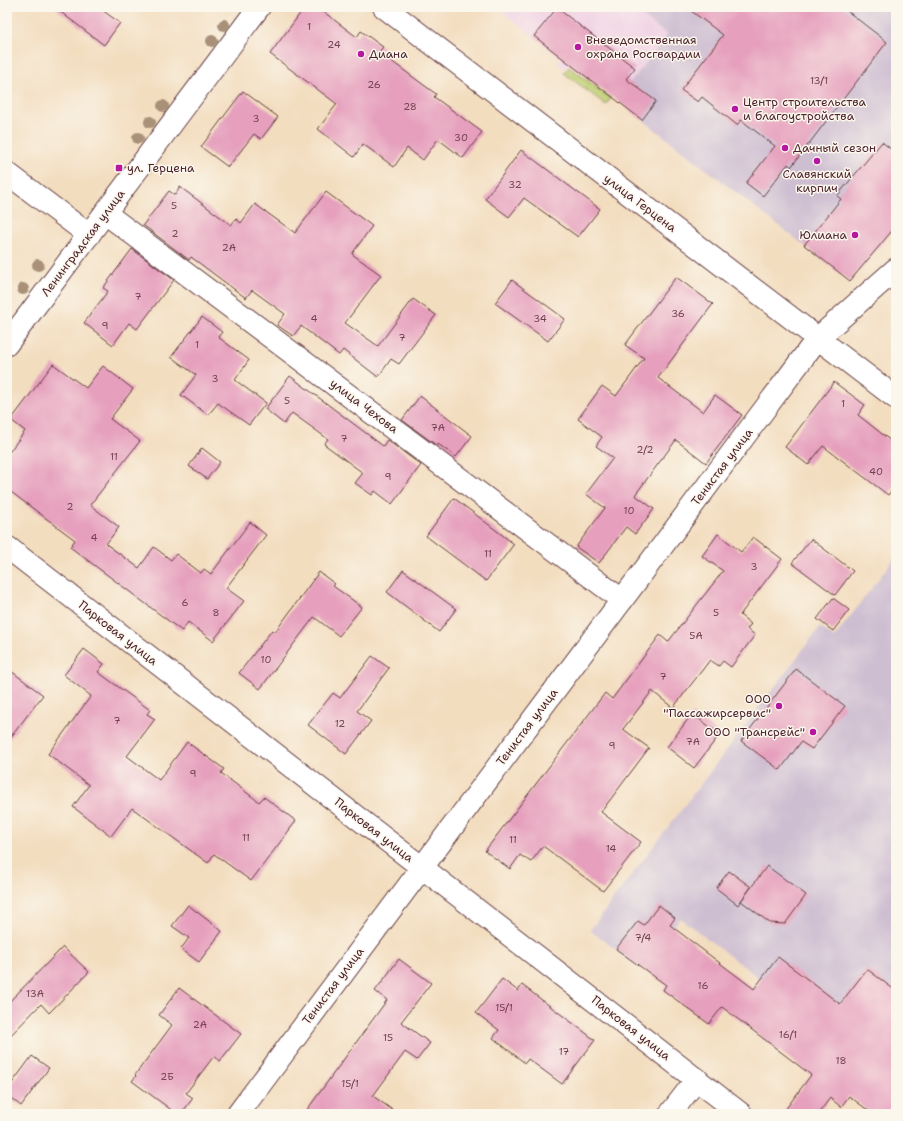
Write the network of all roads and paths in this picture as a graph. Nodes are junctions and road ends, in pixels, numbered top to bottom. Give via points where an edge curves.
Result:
1 (259, 7) edge
2 (384, 7) edge
3 (7, 173) edge
4 (105, 213) junction
5 (89, 235) junction
6 (896, 269) edge
7 (817, 339) junction
8 (7, 344) edge
9 (896, 398) edge
10 (7, 547) edge
11 (622, 600) junction
12 (422, 867) junction
13 (697, 1079) junction
14 (238, 1114) edge
15 (670, 1114) edge
16 (741, 1114) edge

1 - 4 street, Ленинградская улица
2 - 7 street, улица Герцена
3 - 5 street
4 - 5 street, Ленинградская улица
4 - 11 street, улица Чехова
5 - 8 street, Ленинградская улица
6 - 7 street
7 - 9 street, улица Герцена
7 - 11 street, Тенистая улица
10 - 12 street, Парковая улица
11 - 12 street, Тенистая улица
12 - 13 street, Парковая улица
12 - 14 street, Тенистая улица
13 - 15 street
13 - 16 street, Парковая улица

